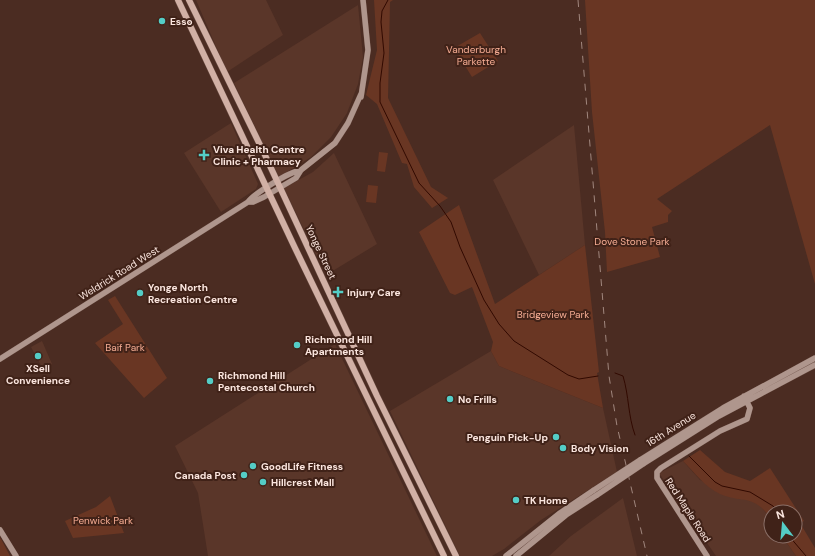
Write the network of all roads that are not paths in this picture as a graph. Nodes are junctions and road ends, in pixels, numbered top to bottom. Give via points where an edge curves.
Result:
1 (178, 0) edge
2 (189, 0) edge
3 (363, 0) edge
4 (278, 185) junction
5 (268, 190) junction
6 (815, 358) edge
7 (0, 359) edge
8 (815, 365) edge
9 (745, 399) junction
10 (595, 492) junction
11 (0, 530) edge
12 (16, 556) edge
13 (444, 556) edge
14 (456, 556) edge
15 (506, 556) edge
16 (516, 556) edge
17 (707, 556) edge

1 - 5 main road, Yonge Street
2 - 4 main road, Yonge Street
3 - 4 street, Weldrick Road West via 368,50 365,81 352,115 335,143 301,170 296,178
4 - 5 street, Weldrick Road West
4 - 14 main road, Yonge Street via 377,396
5 - 7 street, Weldrick Road West via 253,202 248,202
5 - 13 main road, Yonge Street
6 - 9 street, 16th Avenue
8 - 9 street, 16th Avenue
9 - 10 street, 16th Avenue, bridge
9 - 17 street, Red Maple Road via 750,408 747,419 703,441 657,472 657,478
10 - 15 street, 16th Avenue via 560,513
10 - 16 street, 16th Avenue
11 - 12 street

